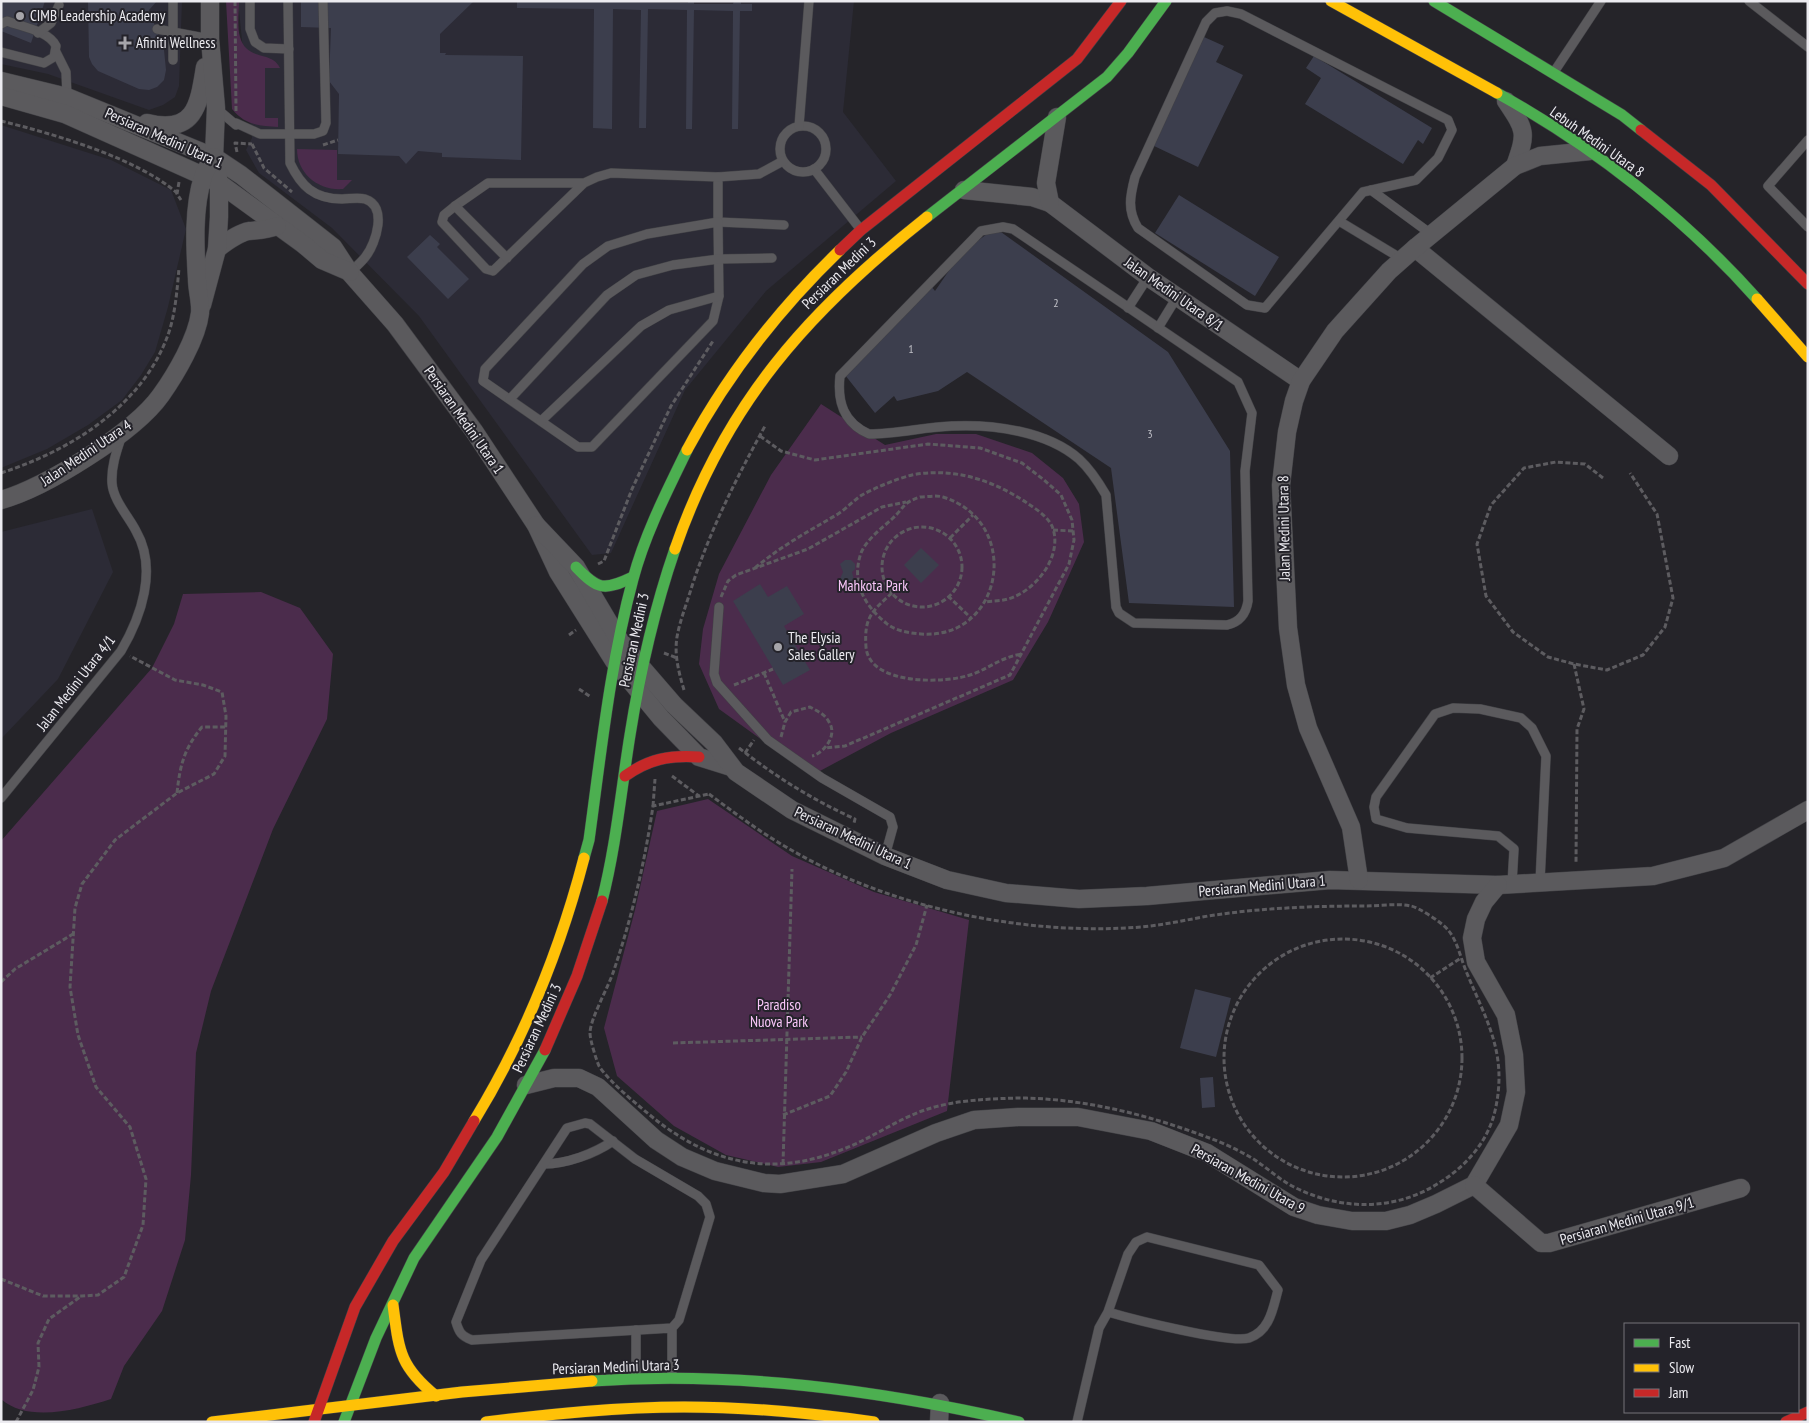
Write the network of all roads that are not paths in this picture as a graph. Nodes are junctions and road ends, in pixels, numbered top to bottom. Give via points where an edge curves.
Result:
1 (174, 1) edge
2 (210, 1) edge
3 (250, 1) edge
4 (288, 1) edge
5 (323, 1) edge
6 (809, 1) edge
7 (1121, 1) edge
8 (1166, 1) edge
9 (1331, 1) edge
10 (1434, 1) edge
11 (1601, 1) edge
12 (1749, 1) edge
13 (59, 5) dead end
14 (51, 22) junction
15 (1, 24) edge
16 (157, 29) dead end
17 (173, 32) junction
18 (38, 33) junction
19 (53, 39) junction
20 (210, 39) junction
21 (1808, 47) edge
22 (289, 49) junction
23 (1, 52) edge
24 (56, 52) junction
25 (173, 60) dead end
26 (1554, 72) junction
27 (1, 81) edge
28 (1, 96) edge
29 (1503, 96) junction
30 (67, 97) junction
31 (216, 108) junction
32 (114, 114) junction
33 (1057, 116) junction
34 (799, 126) junction
35 (289, 135) junction
36 (1808, 140) edge
37 (1590, 151) junction
38 (214, 157) junction
39 (783, 161) junction
40 (1515, 166) junction
41 (814, 169) junction
42 (203, 176) junction
43 (718, 177) junction
44 (219, 183) junction
45 (584, 184) junction
46 (964, 190) junction
47 (1371, 190) junction
48 (1050, 203) junction
49 (455, 206) junction
50 (1339, 221) junction
51 (718, 222) junction
52 (784, 225) dead end
53 (277, 226) junction
54 (1808, 227) edge
55 (861, 230) junction
56 (1431, 234) junction
57 (217, 249) junction
58 (1409, 253) junction
59 (507, 258) junction
60 (772, 258) dead end
61 (718, 259) junction
62 (350, 272) junction
63 (1148, 277) junction
64 (1808, 284) edge
65 (719, 296) junction
66 (1177, 297) junction
67 (1128, 308) junction
68 (200, 312) junction
69 (1158, 328) junction
70 (1808, 357) edge
71 (1301, 381) junction
72 (510, 400) junction
73 (541, 421) junction
74 (123, 432) junction
75 (1669, 456) dead end
76 (1, 500) edge
77 (536, 525) junction
78 (576, 567) junction
79 (633, 577) junction
80 (719, 607) road end
81 (618, 638) junction
82 (614, 661) junction
83 (642, 668) junction
84 (638, 691) junction
85 (699, 757) junction
86 (734, 769) junction
87 (626, 776) junction
88 (1, 798) edge
89 (1808, 810) edge
90 (885, 856) junction
91 (1359, 880) junction
92 (1540, 882) junction
93 (1505, 884) junction
94 (526, 1085) junction
95 (612, 1141) junction
96 (544, 1164) junction
97 (1474, 1185) junction
98 (1741, 1188) dead end
99 (392, 1305) junction
100 (1108, 1312) junction
101 (672, 1328) junction
102 (636, 1330) junction
103 (636, 1380) junction
104 (672, 1380) junction
105 (436, 1396) junction
106 (940, 1403) junction
107 (348, 1407) junction
108 (619, 1408) junction
109 (1808, 1412) edge
110 (316, 1416) edge
111 (1006, 1420) edge
112 (212, 1422) edge
113 (344, 1422) edge
114 (486, 1422) edge
115 (622, 1422) edge
116 (874, 1422) edge
117 (939, 1422) edge
118 (1019, 1422) edge
119 (1078, 1422) edge
120 (1786, 1422) edge

1 - 17 lane
2 - 20 street, Jalan Medini Utara 4
3 - 22 lane via 250,29 255,42 264,48
4 - 22 lane
5 - 35 lane via 325,127 319,133
6 - 34 lane
7 - 55 street, Persiaran Medini 3 via 1076,59
8 - 33 street, Persiaran Medini 3 via 1114,70
9 - 29 street, Lebuh Medini Utara 8
10 - 26 street
11 - 26 lane
12 - 21 lane
13 - 14 lane
14 - 18 lane
14 - 19 lane
15 - 18 lane via 7,21
16 - 17 lane
17 - 20 lane
17 - 25 lane
18 - 19 lane
19 - 24 lane
20 - 31 street, Jalan Medini Utara 4
20 - 32 street via 200,102 186,118 171,126 161,126
22 - 35 lane
23 - 24 lane via 44,63 50,61
24 - 30 lane via 66,72
26 - 64 street via 1622,115 1711,185
27 - 30 street, Persiaran Medini Utara 1
28 - 42 street, Persiaran Medini Utara 1 via 65,114
29 - 37 street, Lebuh Medini Utara 8
29 - 40 street via 1522,124 1524,141
30 - 32 street, Persiaran Medini Utara 1
31 - 35 lane via 236,125 260,134
31 - 38 street, Jalan Medini Utara 4
32 - 38 street, Persiaran Medini Utara 1
33 - 46 street, Persiaran Medini 3
33 - 48 street via 1046,183
34 - 39 lane via 788,131 780,142
34 - 41 lane via 818,130 825,141 824,160
35 - 62 lane via 290,163 298,180 325,199 364,198 372,202 377,211 374,241 367,255
36 - 54 lane via 1768,186
37 - 40 street, Jalan Medini Utara 8 via 1540,156
37 - 70 street, Lebuh Medini Utara 8 via 1679,221 1753,295
38 - 42 street, Jalan Medini Utara 4
38 - 44 street, Jalan Medini Utara 4
38 - 62 street, Persiaran Medini Utara 1 via 333,247
39 - 41 lane via 800,172
39 - 43 lane via 759,174
40 - 56 street, Jalan Medini Utara 8
41 - 55 lane
42 - 44 street, Persiaran Medini Utara 1
42 - 68 street, Jalan Medini Utara 4 via 197,207
43 - 45 lane via 611,173
43 - 51 lane
44 - 53 street, Persiaran Medini Utara 1
44 - 57 street, Jalan Medini Utara 4
45 - 49 lane via 488,183
45 - 59 lane
46 - 48 street, Jalan Medini Utara 8/1 via 1032,197
46 - 83 street, Persiaran Medini 3 via 883,250 840,290 784,349 758,386 700,482 675,542
47 - 50 lane via 1363,192
47 - 50 lane via 1416,180 1438,158 1452,130 1448,120 1241,14 1215,13 1206,22 1135,177 1130,198 1131,216 1138,228 1247,305 1265,308
47 - 56 lane
48 - 63 street, Jalan Medini Utara 8/1
49 - 59 lane
49 - 59 lane via 442,222 486,269 493,271
50 - 58 lane
51 - 52 lane
51 - 61 lane
51 - 72 lane via 647,234 608,246 583,264 485,368 484,381
53 - 57 street via 263,231 248,231
53 - 62 street, Persiaran Medini Utara 1 via 322,260
55 - 79 street, Persiaran Medini 3 via 814,275 760,336 716,399 664,497
56 - 58 street, Jalan Medini Utara 8
57 - 68 street, Jalan Medini Utara 4
58 - 71 street, Jalan Medini Utara 8 via 1335,331
58 - 75 street
60 - 61 lane
61 - 65 lane
61 - 72 lane via 673,265 636,275 607,295
62 - 77 street, Persiaran Medini Utara 1 via 396,324 474,431
63 - 66 street, Jalan Medini Utara 8/1
63 - 67 lane
65 - 73 lane via 668,310 641,326
65 - 73 lane via 713,321 592,447 578,447
66 - 69 lane
66 - 71 street, Jalan Medini Utara 8/1
67 - 69 lane
67 - 69 lane via 1013,229 1004,227 980,231 840,376 841,410 856,429 868,434 967,425 1034,436 1061,447 1080,459 1106,496 1119,613 1134,622 1234,624 1240,620 1248,601 1245,471 1252,414 1238,382
68 - 74 street, Jalan Medini Utara 4 via 192,340 161,396
71 - 91 street, Jalan Medini Utara 8 via 1287,432 1281,485 1288,628 1296,684 1308,728 1351,827
72 - 73 lane
74 - 76 street, Jalan Medini Utara 4 via 58,474 18,495
74 - 88 lane, Jalan Medini Utara 4/1 via 114,463 112,485 138,534 145,558 145,592 135,626 121,651
77 - 78 street, Persiaran Medini Utara 1
77 - 82 street, Persiaran Medini Utara 1 via 558,572
78 - 79 street via 593,585 605,588
78 - 81 street, Persiaran Medini Utara 1
79 - 81 street, Persiaran Medini 3
80 - 90 lane via 714,674 717,683 778,747 822,778 890,817 893,826
81 - 82 street, Persiaran Medini 3
81 - 83 street, Persiaran Medini Utara 1
82 - 84 street, Persiaran Medini Utara 1
82 - 110 street, Persiaran Medini 3 via 589,840 572,904 546,979 495,1087 444,1172 393,1241 356,1307
83 - 84 street, Persiaran Medini 3
83 - 86 street, Persiaran Medini Utara 1 via 674,705 714,742
84 - 85 street, Persiaran Medini Utara 1
84 - 87 street, Persiaran Medini 3
85 - 86 street, Persiaran Medini Utara 1
85 - 87 street via 669,754 653,758
86 - 90 street, Persiaran Medini Utara 1 via 792,810
87 - 94 street, Persiaran Medini 3 via 606,885 591,940 568,1000
89 - 92 street, Persiaran Medini Utara 1 via 1724,858 1653,876
90 - 91 street, Persiaran Medini Utara 1 via 947,880 1006,894 1079,899
91 - 93 street, Persiaran Medini Utara 1
92 - 93 street, Persiaran Medini Utara 1
92 - 93 lane via 1546,756 1532,728 1521,718 1480,709 1453,708 1434,714 1376,797 1376,818 1407,828 1498,836 1514,849
93 - 97 street via 1484,902 1476,919 1468,955 1476,962 1506,1015 1514,1055 1516,1092 1508,1125
94 - 97 street, Persiaran Medini Utara 9 via 554,1078 579,1078 598,1088 656,1140 682,1157 715,1171 764,1183 780,1184 843,1174 974,1120 1078,1117 1151,1131 1207,1153 1294,1207 1318,1215 1386,1221 1410,1215
94 - 99 street, Persiaran Medini 3 via 470,1178 416,1255
95 - 96 lane via 559,1164
95 - 96 lane via 590,1124 576,1125 563,1132
95 - 101 lane via 634,1159 698,1196 706,1204 710,1216 679,1320
96 - 102 lane via 481,1260 456,1322 458,1331 472,1340
97 - 98 street, Persiaran Medini Utara 9/1 via 1541,1243
99 - 105 street via 401,1357 410,1375
99 - 107 street, Persiaran Medini 3
100 - 100 lane via 1228,1339 1249,1338 1269,1321 1278,1290 1259,1265 1147,1237 1136,1242 1128,1254
100 - 119 lane via 1099,1328
101 - 102 lane
101 - 104 lane
102 - 103 lane
103 - 104 street, Persiaran Medini Utara 3
103 - 105 street, Persiaran Medini Utara 3 via 546,1384
104 - 106 street, Persiaran Medini Utara 3 via 744,1381 838,1389
105 - 107 street, Persiaran Medini Utara 3
106 - 111 street, Persiaran Medini Utara 3
106 - 117 street
107 - 110 street, Persiaran Medini Utara 3
107 - 113 street, Persiaran Medini 3
108 - 114 street
108 - 115 lane
108 - 116 street via 832,1416
109 - 120 street
110 - 112 street, Persiaran Medini Utara 3
111 - 118 street, Persiaran Medini Utara 3

